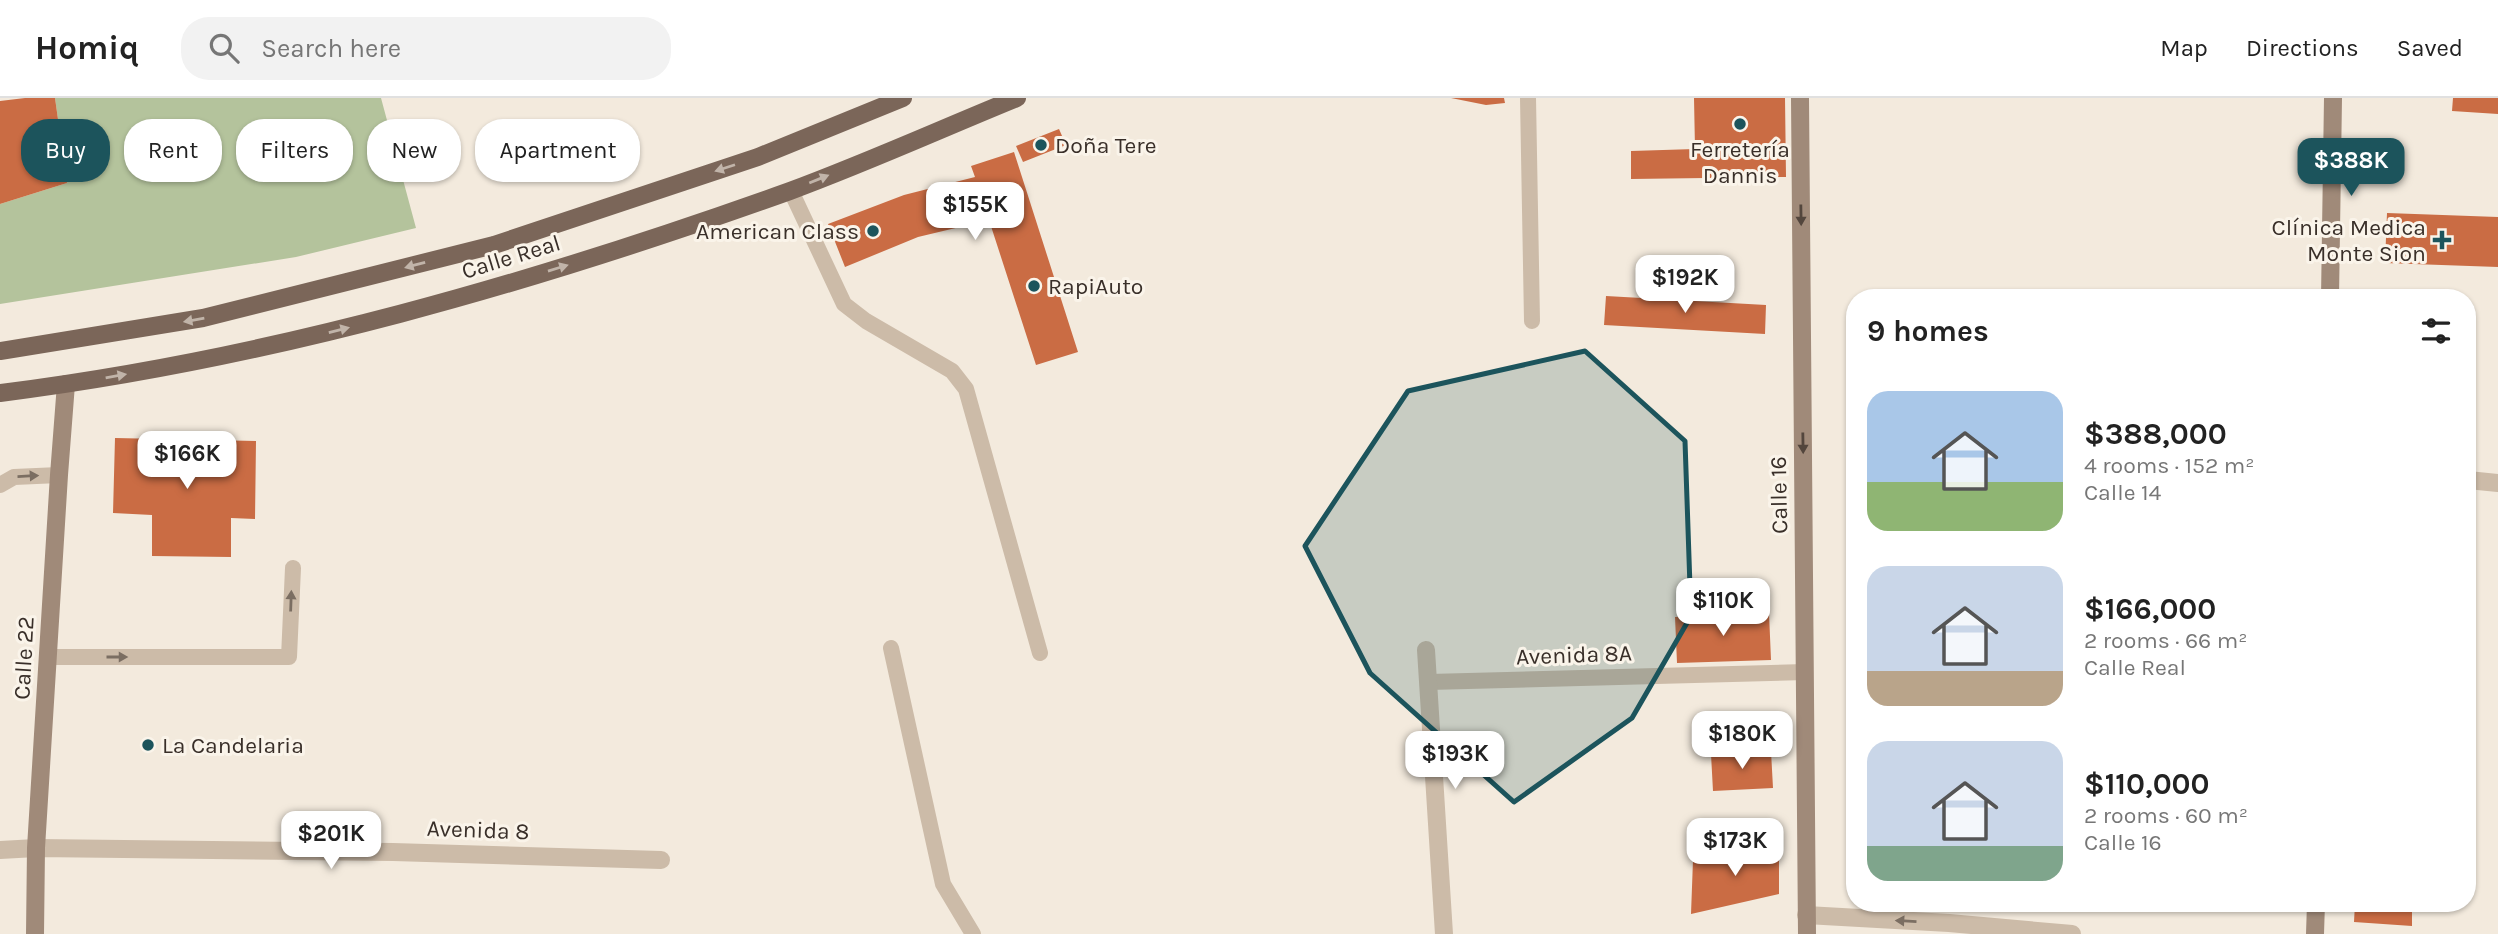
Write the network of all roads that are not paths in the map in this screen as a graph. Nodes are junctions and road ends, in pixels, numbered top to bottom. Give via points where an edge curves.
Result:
1 (903, 98) edge
2 (1017, 98) edge
3 (1528, 98) edge
4 (1800, 98) edge
5 (2333, 98) edge
6 (791, 191) junction
7 (2330, 289) edge
8 (1532, 321) dead end
9 (0, 351) edge
10 (66, 384) junction
11 (0, 393) edge
12 (59, 475) junction
13 (2476, 481) edge
14 (2498, 483) edge
15 (0, 485) edge
16 (293, 568) dead end
17 (891, 648) dead end
18 (1426, 650) dead end
19 (1040, 653) dead end
20 (49, 657) junction
21 (1805, 671) junction
22 (1429, 682) junction
23 (36, 848) junction
24 (0, 850) edge
25 (661, 860) dead end
26 (2316, 912) edge
27 (1806, 915) junction
28 (35, 934) edge
29 (974, 934) edge
30 (1444, 934) edge
31 (1807, 934) edge
32 (2072, 934) edge
33 (2315, 934) edge

1 -> 9 main road, Calle Real via 758,157 494,245 203,318
6 -> 2 main road, Calle Real
3 - 8 lane
4 -> 21 main road, Calle 16
5 - 7 main road
10 -> 6 main road, Calle Real via 296,341 424,309
6 - 19 lane via 844,304 952,371 966,389
10 - 11 main road, Calle Real
10 - 12 main road, Calle 22
15 -> 12 lane via 14,477
12 - 20 main road, Calle 22
13 - 14 street
20 -> 16 lane via 289,657
17 - 29 lane via 943,884
18 - 22 street
20 - 23 main road, Calle 22
21 - 22 lane, Avenida 8A
21 - 27 main road, Calle 16
22 - 30 street
23 - 24 street, Avenida 8
23 - 25 street, Avenida 8
23 - 28 main road, Calle 22
26 - 33 main road
27 - 31 main road, Calle 16
32 -> 27 street

